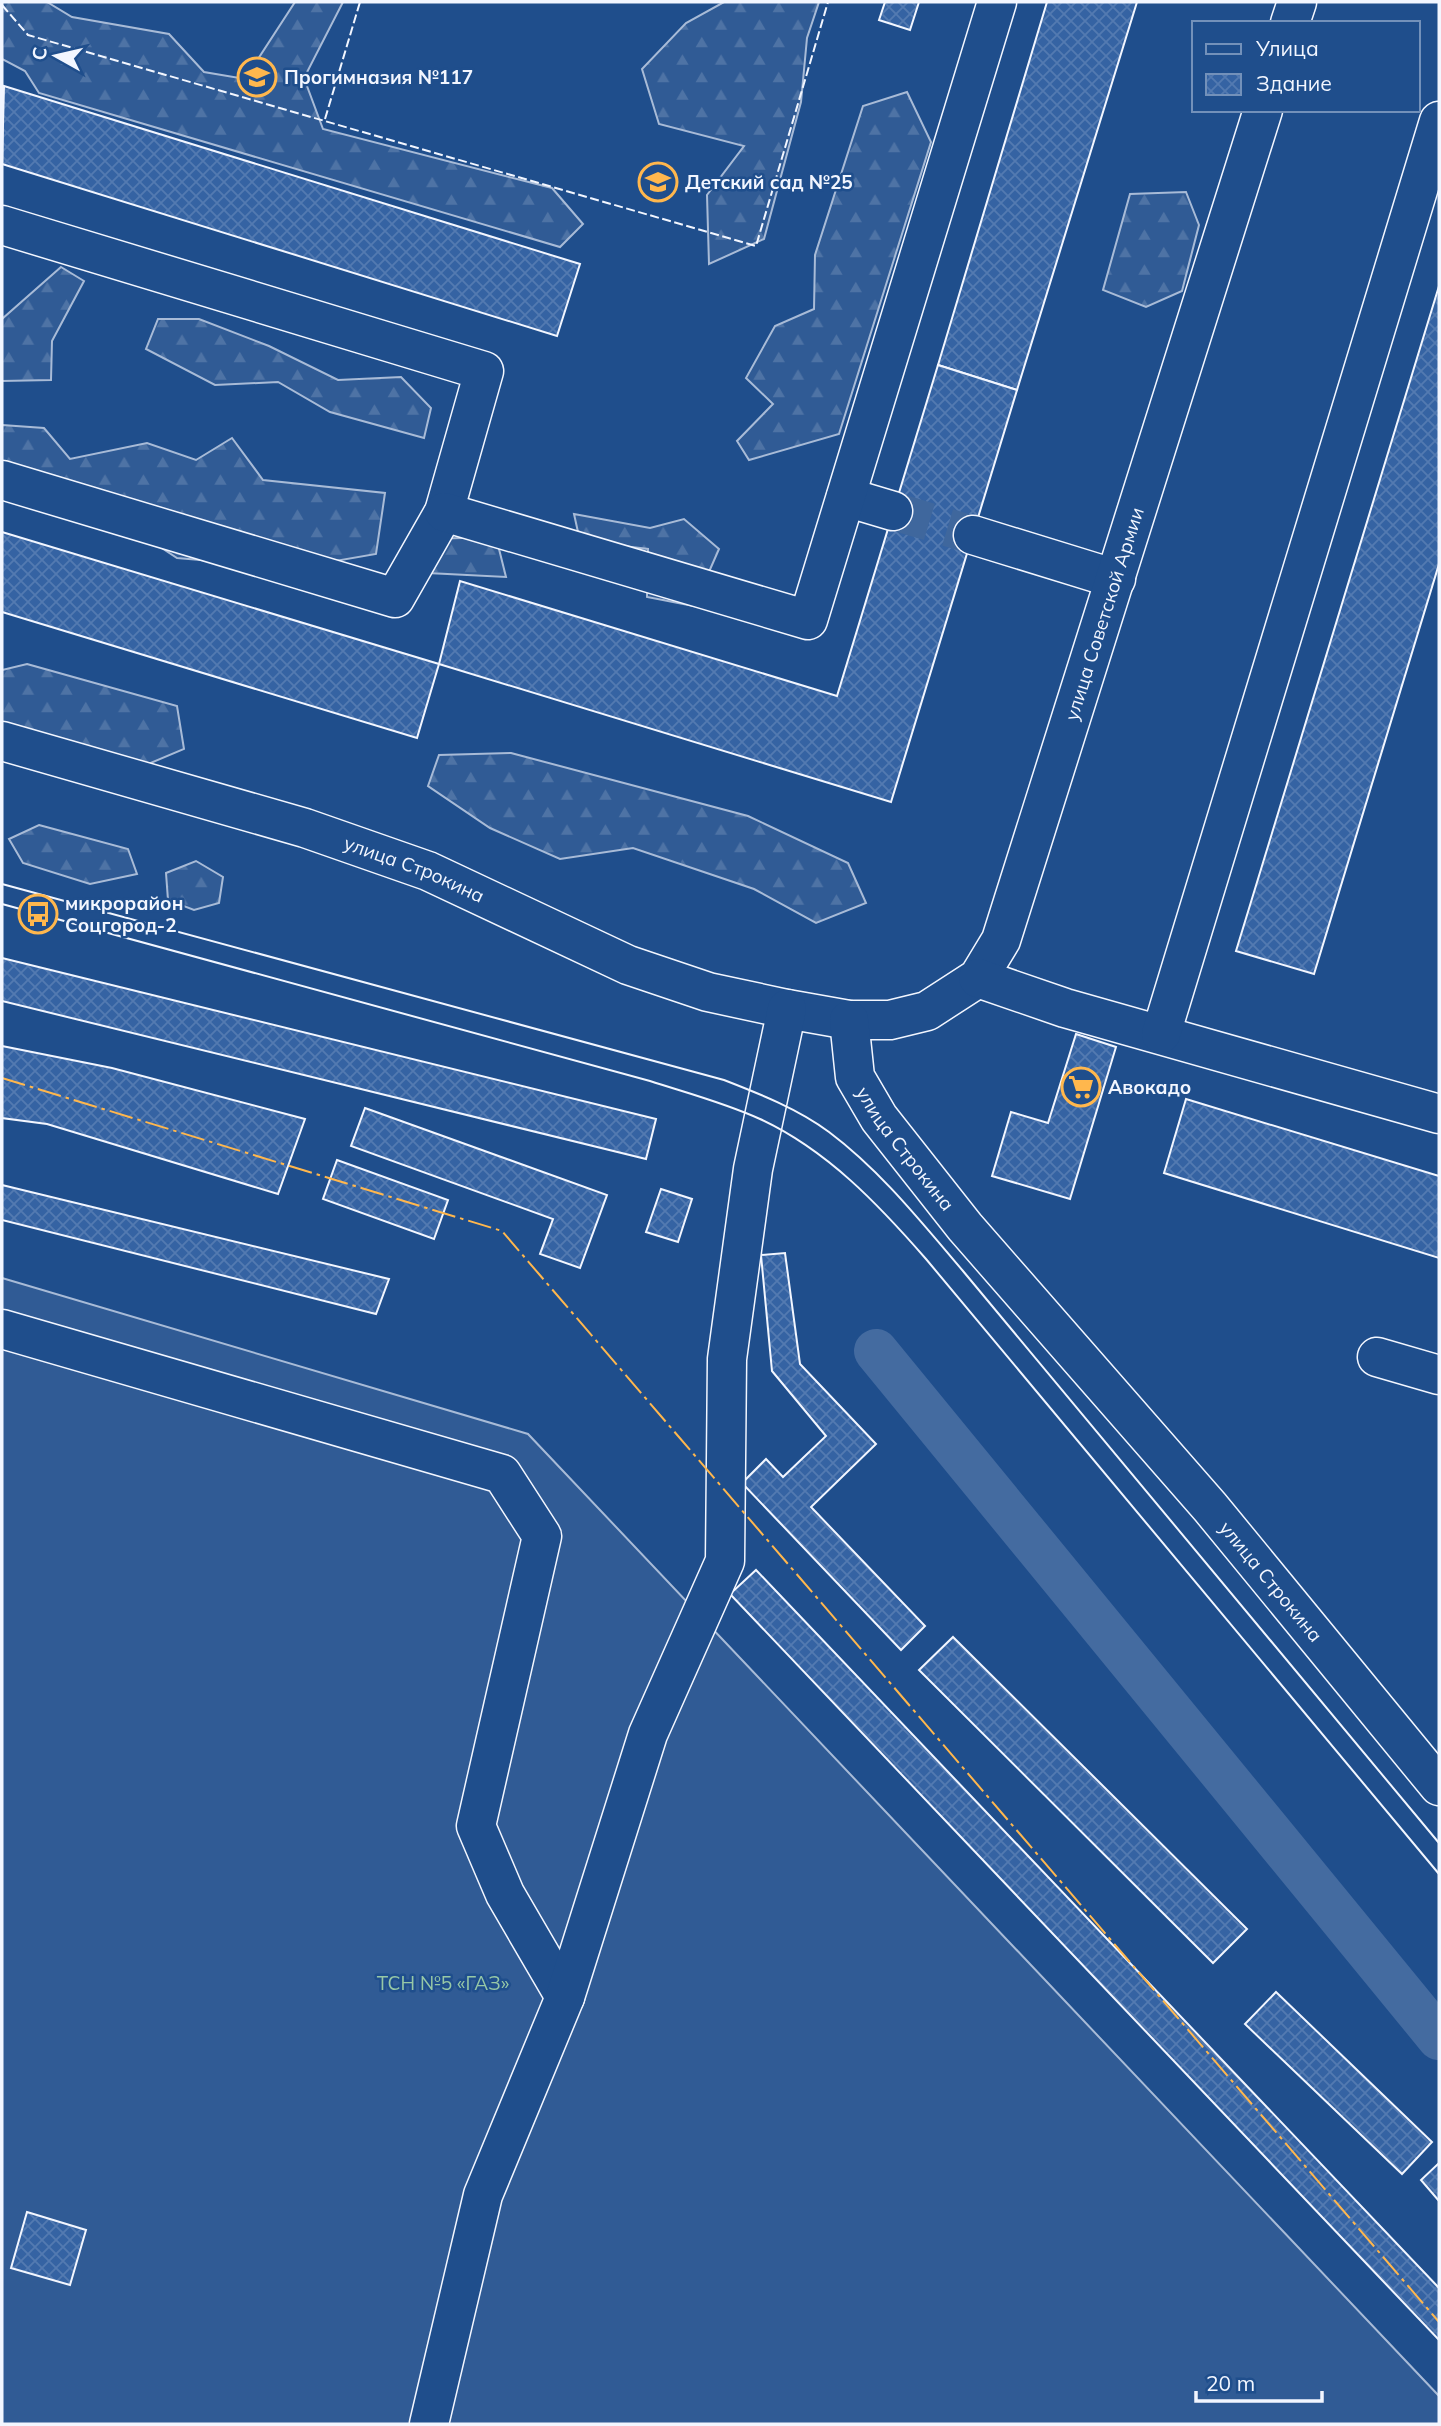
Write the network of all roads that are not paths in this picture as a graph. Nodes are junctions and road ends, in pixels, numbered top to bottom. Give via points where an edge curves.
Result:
1 (997, 2) edge
2 (1297, 2) edge
3 (1291, 21) edge
4 (1262, 112) edge
5 (1439, 121) edge
6 (2, 225) edge
7 (2, 480) edge
8 (846, 497) junction
9 (893, 511) tunnel mouth
10 (444, 512) junction
11 (973, 535) tunnel mouth
12 (1116, 579) junction
13 (2, 741) edge
14 (978, 978) junction
15 (787, 1009) junction
16 (849, 1020) junction
17 (1161, 1034) junction
18 (1439, 1114) edge
19 (2, 1329) edge
20 (1377, 1357) dead end
21 (1439, 1375) edge
22 (1439, 1786) edge
23 (565, 1997) junction
24 (429, 2424) edge

1 - 8 street
2 - 3 street
4 - 12 street, улица Советской Армии
5 - 17 street
6 - 10 street via 484,371
7 - 10 street via 395,598
8 - 9 street
8 - 10 street via 808,620
11 - 12 street
12 - 14 street, улица Советской Армии via 1001,940
13 - 15 street, улица Строкина via 305,828 428,871 628,965 708,992
14 - 16 street, улица Советской Армии via 927,1011 890,1020
14 - 17 street
15 - 16 street, улица Строкина
15 - 23 street via 753,1169 727,1359 724,1561 648,1734
16 - 22 street, улица Строкина via 855,1077 888,1129 965,1227 1210,1507
17 - 18 street
19 - 23 street via 502,1474 542,1536 476,1826 505,1895
20 - 21 street
23 - 24 street via 483,2195

